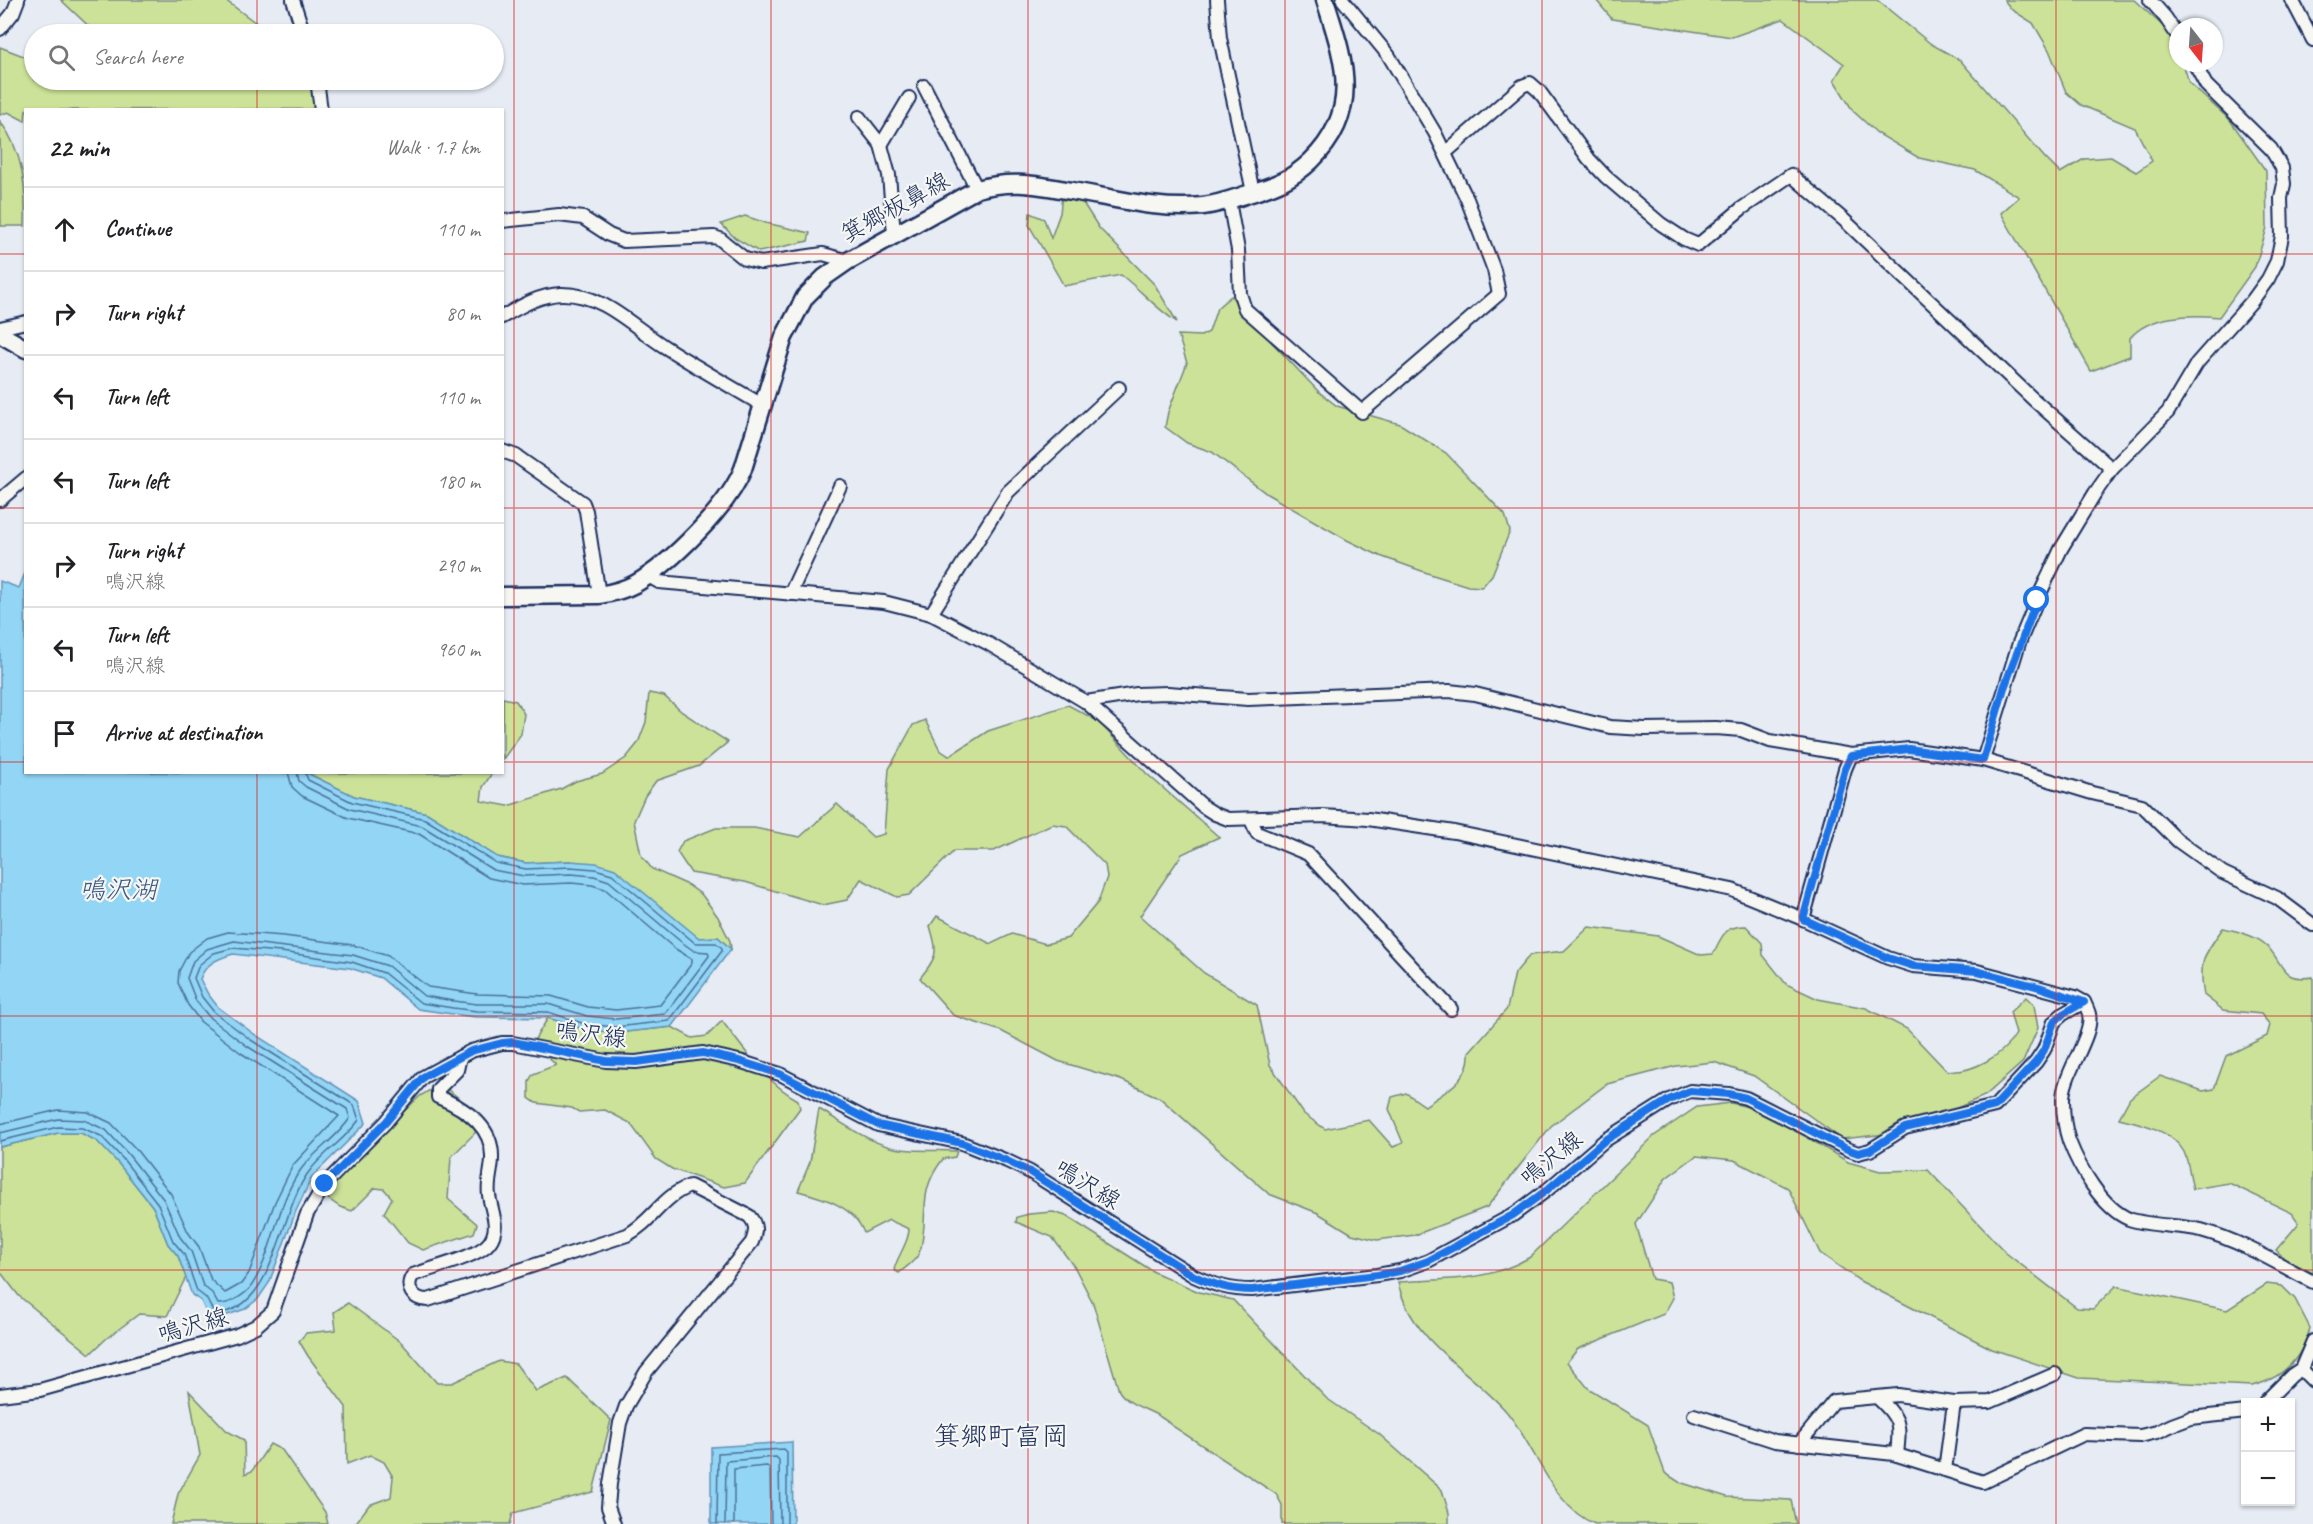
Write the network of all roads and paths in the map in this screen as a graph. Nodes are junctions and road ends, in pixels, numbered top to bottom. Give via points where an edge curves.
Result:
1 (18, 0) edge
2 (293, 0) edge
3 (1217, 0) edge
4 (1325, 0) edge
5 (1343, 0) edge
6 (2150, 0) edge
7 (2292, 0) edge
8 (2169, 22) edge
9 (301, 24) edge
10 (0, 29) edge
11 (2313, 40) edge
12 (2199, 72) edge
13 (924, 86) dead end
14 (318, 90) edge
15 (909, 98) dead end
16 (321, 108) edge
17 (859, 117) dead end
18 (881, 145) junction
19 (1445, 153) junction
20 (977, 189) junction
21 (1253, 192) junction
22 (1229, 201) junction
23 (504, 221) edge
24 (894, 234) junction
25 (848, 261) junction
26 (504, 316) edge
27 (24, 322) edge
28 (0, 328) edge
29 (0, 334) edge
30 (24, 349) edge
31 (1119, 388) dead end
32 (764, 406) junction
33 (504, 452) edge
34 (2112, 469) junction
35 (24, 480) edge
36 (840, 486) dead end
37 (0, 500) edge
38 (648, 576) junction
39 (790, 594) junction
40 (599, 595) junction
41 (504, 596) edge
42 (930, 614) junction
43 (1086, 702) junction
44 (1851, 756) junction
45 (1983, 760) junction
46 (1251, 820) junction
47 (1803, 919) junction
48 (2313, 925) edge
49 (2084, 1002) junction
50 (1451, 1010) dead end
51 (460, 1057) junction
52 (2313, 1282) edge
53 (2313, 1341) edge
54 (2301, 1369) junction
55 (2055, 1374) dead end
56 (2313, 1381) edge
57 (0, 1395) edge
58 (1878, 1398) junction
59 (2269, 1398) edge
60 (1954, 1403) junction
61 (2241, 1413) edge
62 (1694, 1415) dead end
63 (1799, 1444) junction
64 (1898, 1455) junction
65 (1945, 1470) junction
66 (614, 1524) edge

1 - 10 street
2 - 9 street
3 - 21 street via 1220,38
4 - 21 main road, 箕郷板鼻線 via 1346,80 1339,119 1325,145 1298,172 1282,183
5 - 19 street via 1389,56
6 - 8 street
7 - 11 street
12 - 34 street via 2206,85 2271,149 2282,168 2281,248 2268,279 2197,363 2168,412
13 - 20 street
14 - 16 street
15 - 18 street
17 - 18 street
18 - 24 street via 889,175
19 - 22 street via 1467,199 1499,294 1362,412 1245,309
19 - 34 street via 1530,83 1606,177 1661,224 1698,245 1791,175
20 - 22 main road, 箕郷板鼻線 via 1021,183 1174,206
20 - 24 main road, 箕郷板鼻線
21 - 22 main road, 箕郷板鼻線
23 - 25 street via 559,215 583,218 624,241 714,237 746,259 761,263 816,255
24 - 25 main road, 箕郷板鼻線
25 - 32 main road, 箕郷板鼻線 via 814,286 796,312 784,337
26 - 32 street via 538,298 583,296 604,305 656,342
27 - 28 street
29 - 30 main road
31 - 42 street via 1008,492
32 - 38 main road, 箕郷板鼻線 via 730,496
33 - 40 street via 583,503
34 - 45 street via 2061,549 2037,600 2004,688
35 - 37 street
36 - 39 street
38 - 39 street via 659,582
38 - 40 main road, 箕郷板鼻線
39 - 42 street via 884,602
40 - 41 main road, 箕郷板鼻線
42 - 43 street
43 - 44 street via 1137,693 1248,699 1449,692 1475,694 1610,727 1741,730 1770,741
43 - 46 street via 1215,814
44 - 45 street via 1909,749
44 - 47 street
45 - 48 street via 2092,794 2142,805 2178,841 2214,866 2277,898
46 - 47 street via 1342,816 1454,832 1732,890
46 - 50 street via 1257,833 1308,854
47 - 49 street via 1913,966 1977,971
49 - 51 street, 鳴沢線 via 2054,1022 2036,1062 1995,1106 1905,1128 1870,1150 1858,1153 1847,1149 1746,1098 1690,1091 1661,1104 1604,1141 1513,1215 1428,1261 1377,1275 1252,1290 1226,1288 1194,1276 1007,1161 962,1143 878,1125 780,1074 739,1061 703,1053 636,1062 606,1061 513,1042
49 - 52 street via 2089,1025 2063,1098 2069,1140 2096,1190 2129,1219 2221,1237
51 - 57 street, 鳴沢線 via 423,1077 386,1122 325,1184 308,1214 273,1311 256,1326 237,1335 51,1387
51 - 66 street via 457,1070 438,1089 438,1097 456,1104 482,1125 491,1142 488,1192 495,1231 488,1244 475,1254 412,1275 409,1289 415,1297 428,1300 627,1235 638,1230 669,1196 690,1186 750,1215 754,1221 752,1242 646,1372 626,1406 609,1496
53 - 54 street
54 - 56 street
54 - 59 street
55 - 60 street via 1990,1402
58 - 60 street via 1898,1395
58 - 63 street via 1834,1401
58 - 64 street via 1897,1421
60 - 65 street
61 - 65 street via 2191,1418 2140,1436 2084,1434 1983,1482
62 - 63 street via 1775,1441
63 - 64 street
64 - 65 street

